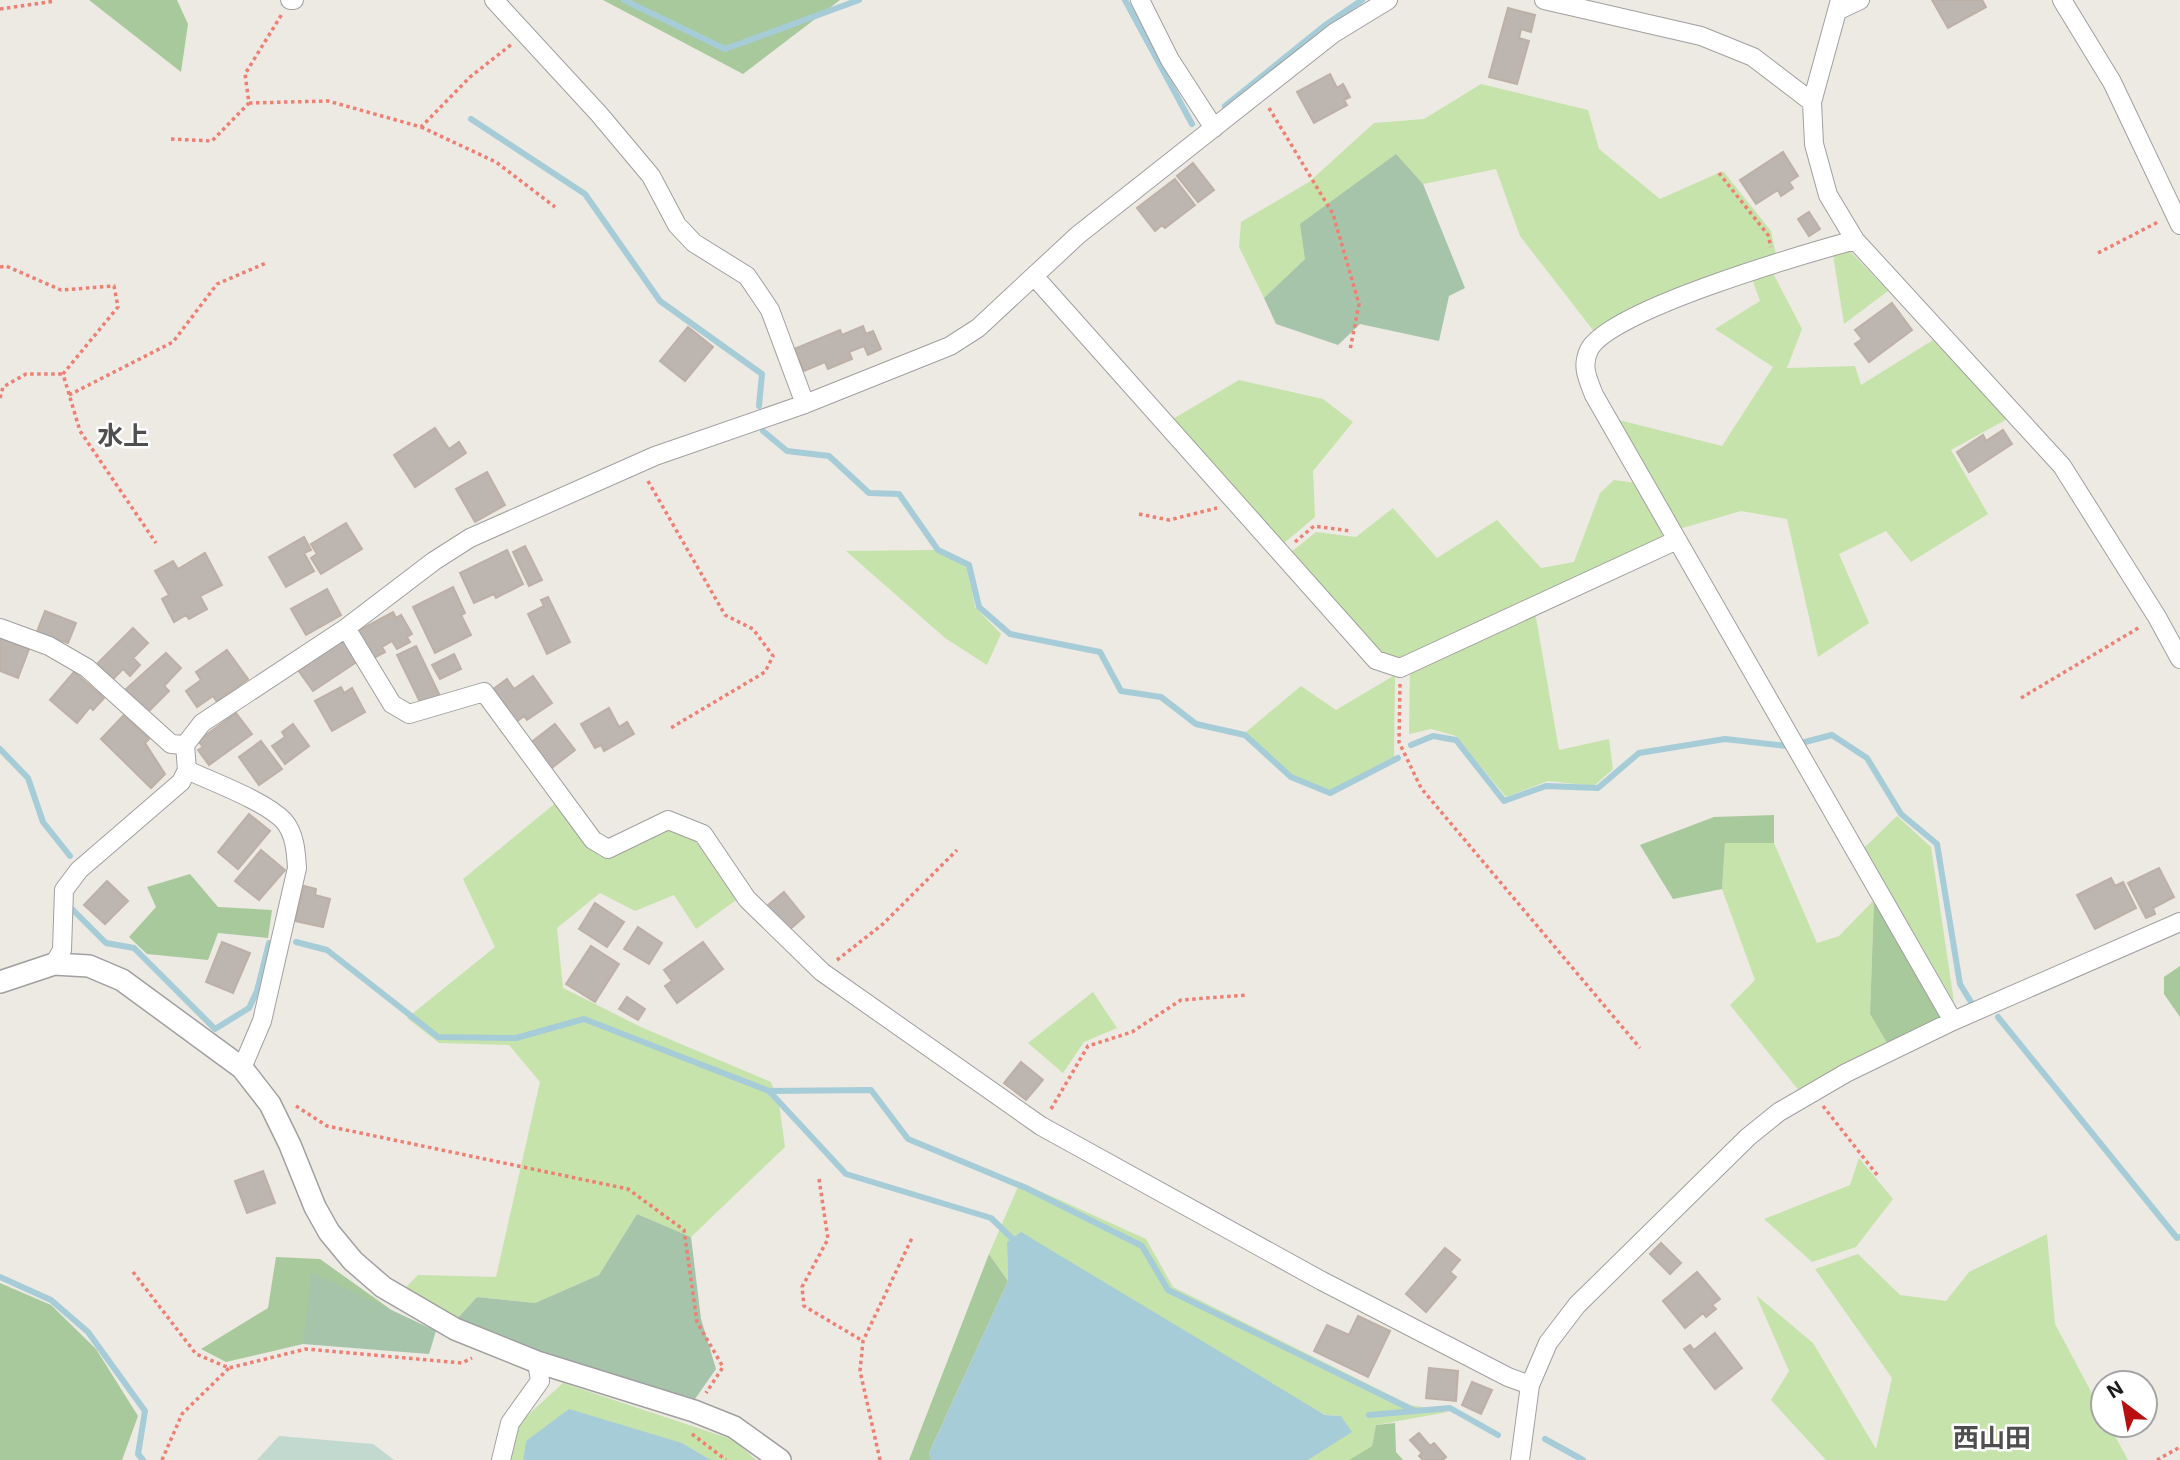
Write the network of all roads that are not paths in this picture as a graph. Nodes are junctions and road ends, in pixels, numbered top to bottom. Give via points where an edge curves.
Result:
1 (494, 0) edge
2 (1140, 0) edge
3 (1388, 0) edge
4 (1544, 0) edge
5 (1860, 0) edge
6 (2062, 0) edge
7 (1839, 5) edge
8 (1812, 102) junction
9 (1213, 128) junction
10 (2177, 220) edge
11 (1855, 240) junction
12 (1034, 276) junction
13 (805, 404) junction
14 (1677, 540) junction
15 (0, 628) edge
16 (346, 628) junction
17 (2180, 659) edge
18 (185, 746) junction
19 (187, 769) junction
20 (2180, 922) edge
21 (54, 964) junction
22 (0, 982) edge
23 (1954, 1021) junction
24 (242, 1068) junction
25 (537, 1362) junction
26 (1530, 1385) junction
27 (501, 1460) edge
28 (780, 1460) edge
29 (1520, 1460) edge

1 - 13 street via 651,176 677,226 694,243 747,276 769,310
2 - 9 street via 1170,60
3 - 9 street via 1334,33
4 - 8 street via 1701,36 1753,57
5 - 7 street
6 - 10 street via 2112,82
7 - 8 street
8 - 11 street via 1814,144 1828,195
9 - 12 street via 1078,235
11 - 14 street via 1775,262 1663,304 1613,330 1590,348 1584,369 1594,396
11 - 17 street via 2062,466
12 - 13 street via 978,328 950,346
12 - 14 street via 1376,660 1400,668
13 - 16 street via 638,464 470,538
14 - 23 street
15 - 18 street via 49,646 87,668 172,744
16 - 18 street via 202,723
16 - 26 street via 393,704 409,714 484,692 593,840 608,849 668,820 703,834 747,899 822,972 1041,1126 1322,1281
18 - 19 street
19 - 21 street via 181,782 79,870 64,890 62,950
19 - 24 street via 262,806 284,822 296,845 297,868 262,1021
20 - 23 street
21 - 22 street
21 - 24 street via 89,966 121,980
23 - 26 street via 1812,1091 1748,1138 1577,1305 1548,1343
24 - 25 street via 270,1104 314,1207 353,1261 383,1287 456,1329
25 - 27 street via 540,1381 510,1423
25 - 28 street via 734,1427
26 - 29 street

